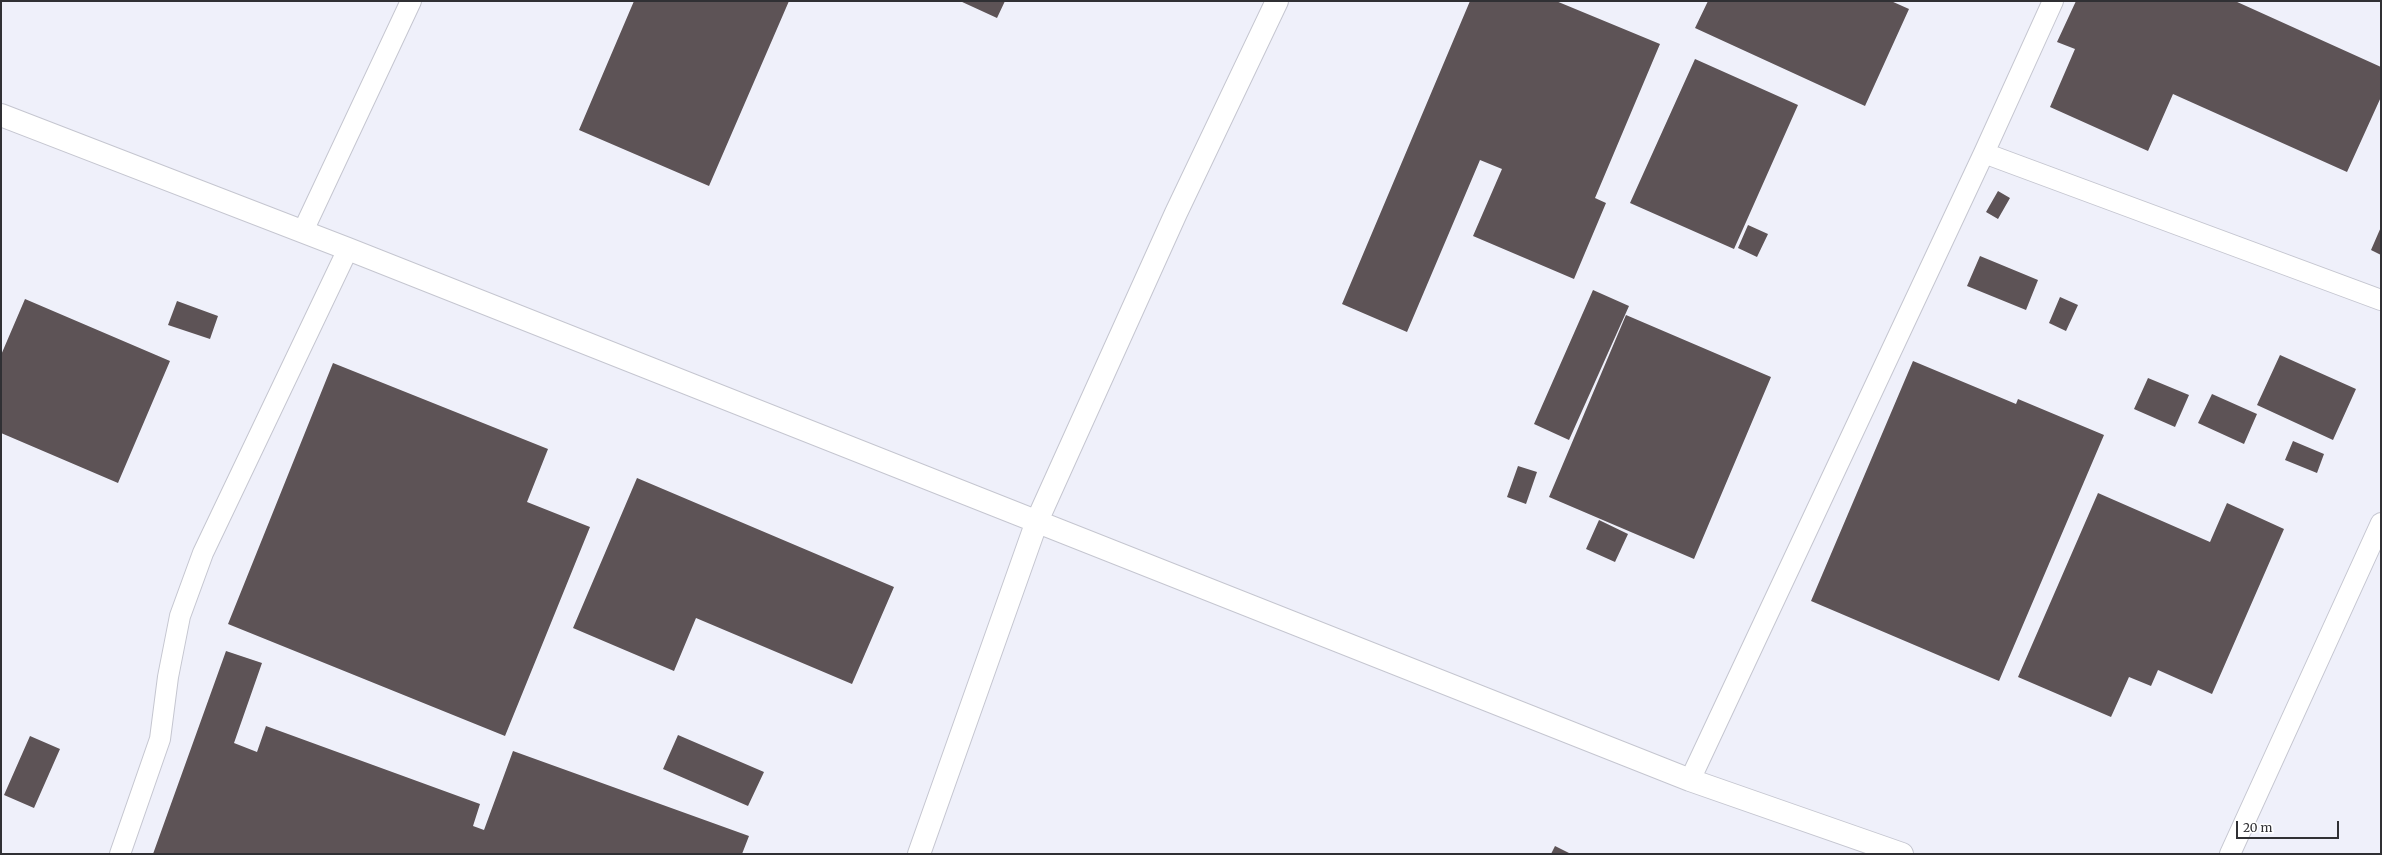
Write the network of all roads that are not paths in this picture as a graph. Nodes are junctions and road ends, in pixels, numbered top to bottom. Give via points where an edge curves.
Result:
1 (411, 1) edge
2 (1277, 1) edge
3 (2053, 1) edge
4 (1, 115) edge
5 (1984, 153) junction
6 (303, 231) junction
7 (348, 249) junction
8 (2381, 300) edge
9 (1037, 521) junction
10 (2381, 523) edge
11 (1690, 780) junction
12 (1876, 849) edge
13 (120, 854) edge
14 (919, 854) edge
15 (1902, 854) edge
16 (2230, 854) edge

1 - 6 lane
2 - 9 street via 1173,220
3 - 5 lane
4 - 6 street
5 - 8 lane
5 - 11 lane
6 - 7 street
7 - 9 street
7 - 13 lane via 203,552 180,616 168,677 160,739
9 - 11 street
9 - 14 street
10 - 16 lane
11 - 12 street
12 - 15 street

